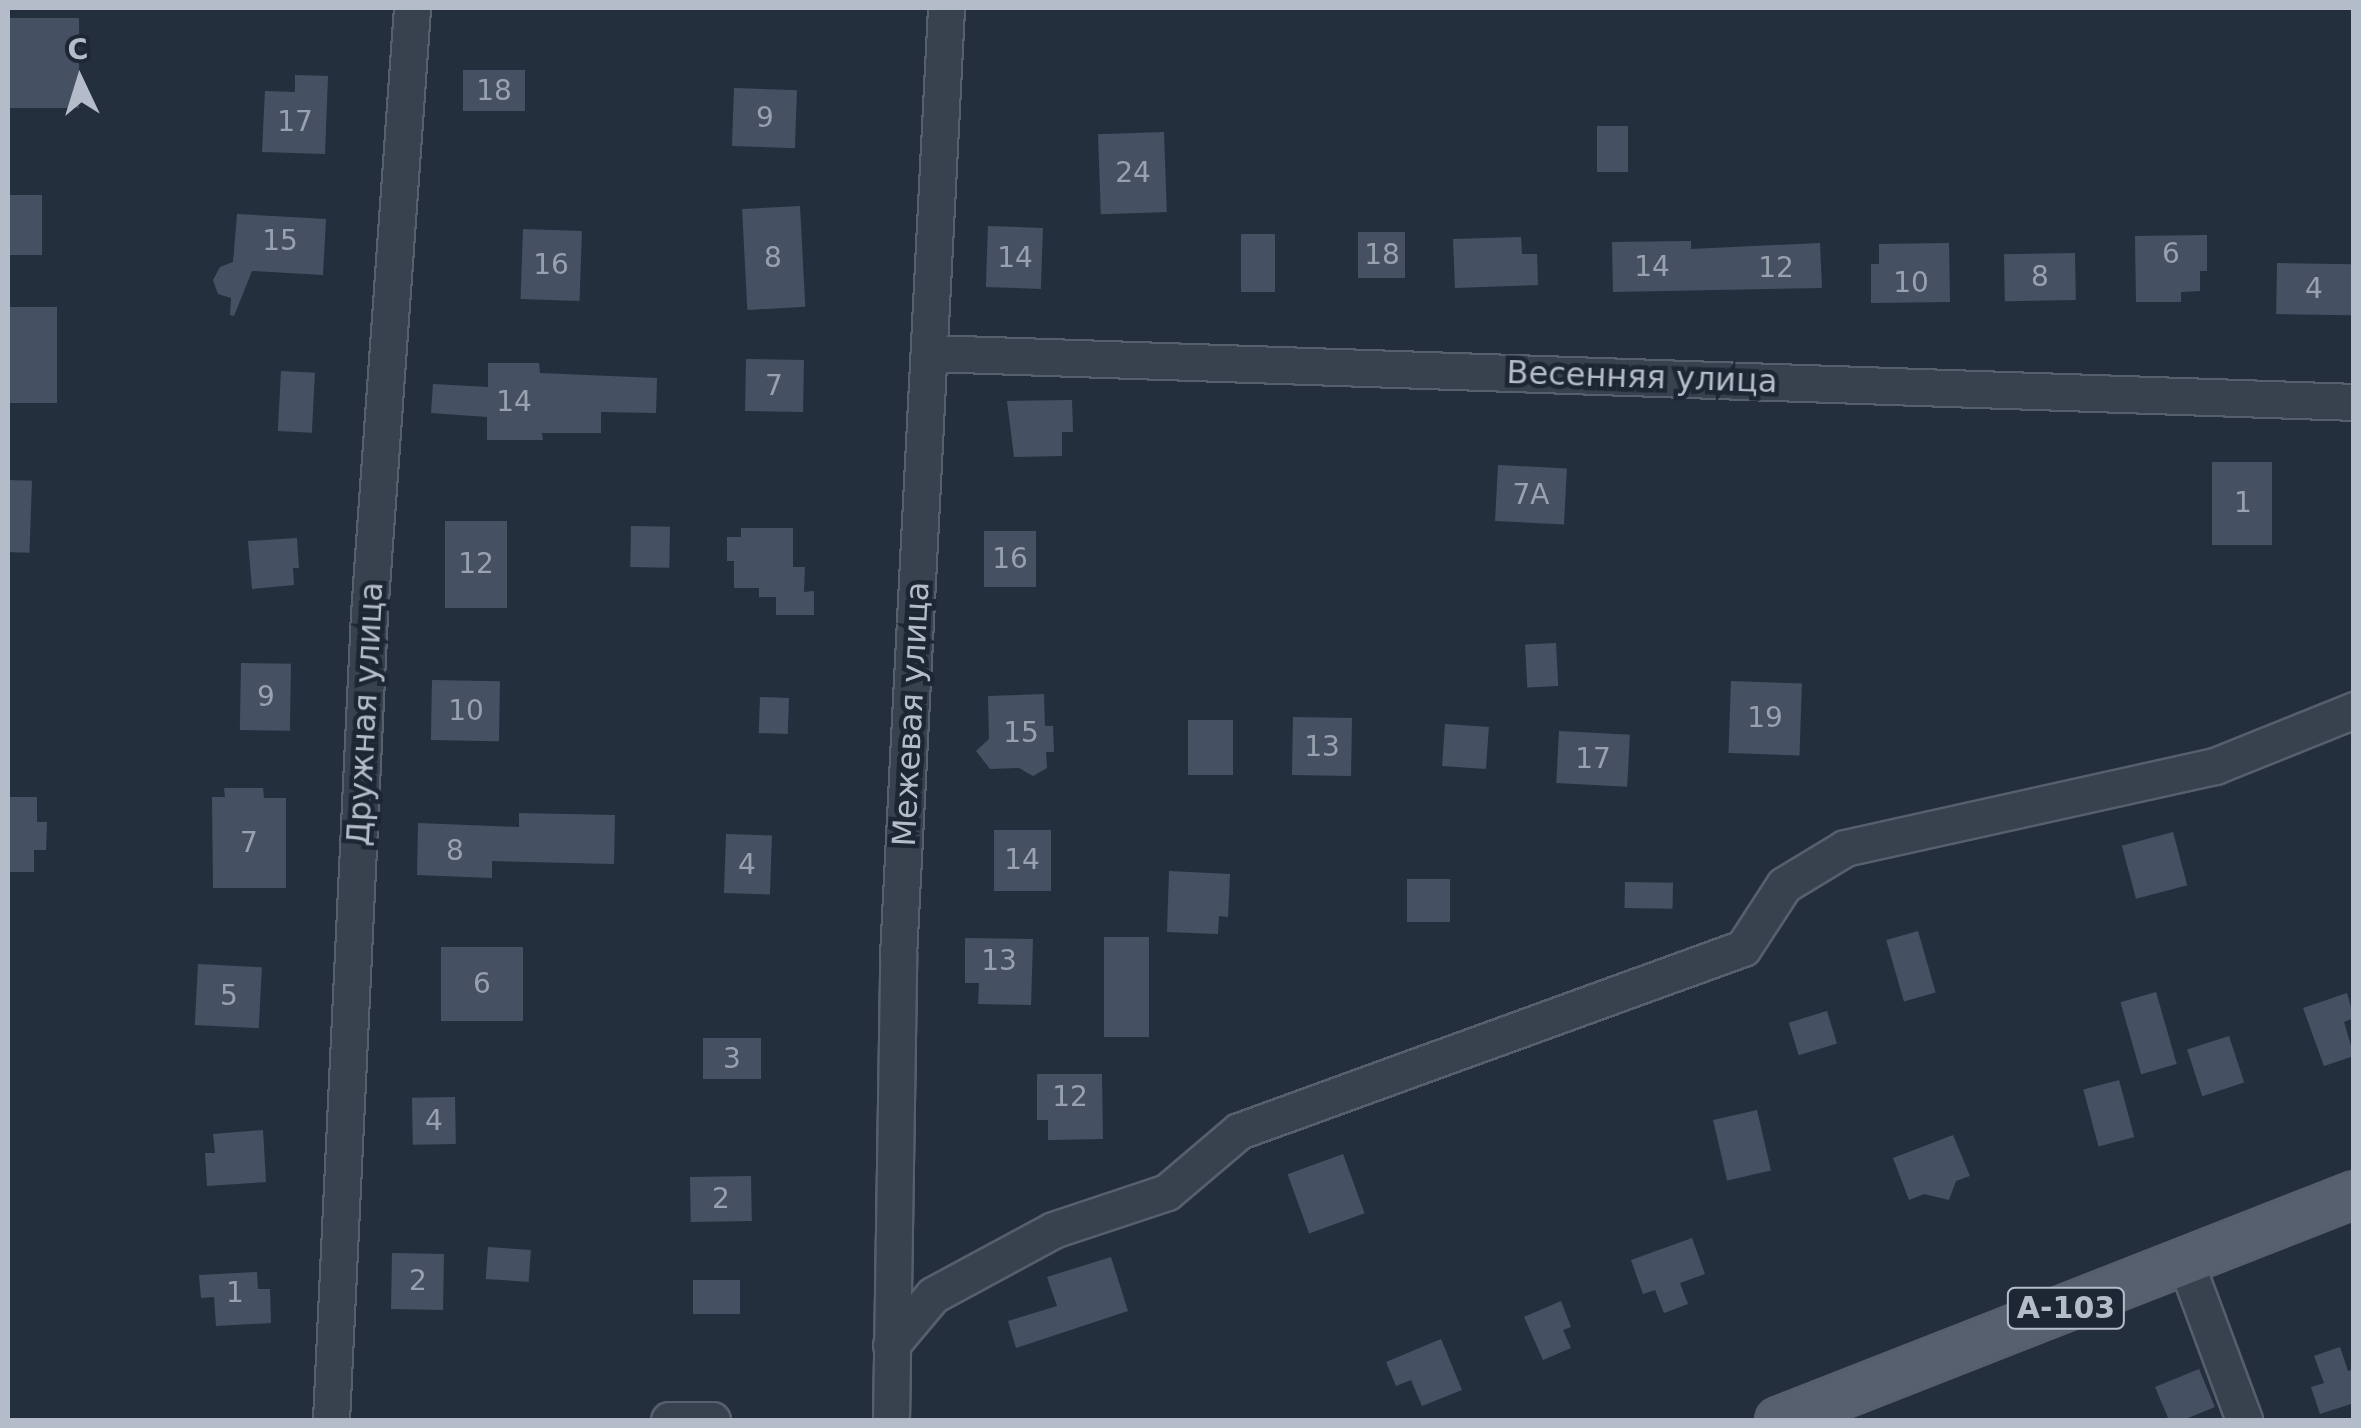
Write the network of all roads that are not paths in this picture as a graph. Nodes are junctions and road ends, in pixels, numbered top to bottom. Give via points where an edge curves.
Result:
1 (412, 8) edge
2 (946, 8) edge
3 (931, 352) junction
4 (2354, 402) edge
5 (2354, 710) edge
6 (2354, 1194) edge
7 (2185, 1261) junction
8 (891, 1345) junction
9 (331, 1420) edge
10 (669, 1420) edge
11 (712, 1420) edge
12 (891, 1420) edge
13 (1778, 1420) edge
14 (2244, 1420) edge

1 - 9 street, Дружная улица via 369,614
2 - 3 street, Межевая улица
3 - 4 street, Весенняя улица
3 - 8 street, Межевая улица via 898,956
5 - 8 street via 2216,766 1845,848 1784,885 1743,948 1239,1131 1166,1192 1053,1230 933,1295
6 - 7 main road, А-103
7 - 13 main road, А-103
7 - 14 street
8 - 12 street, Межевая улица
10 - 11 street

